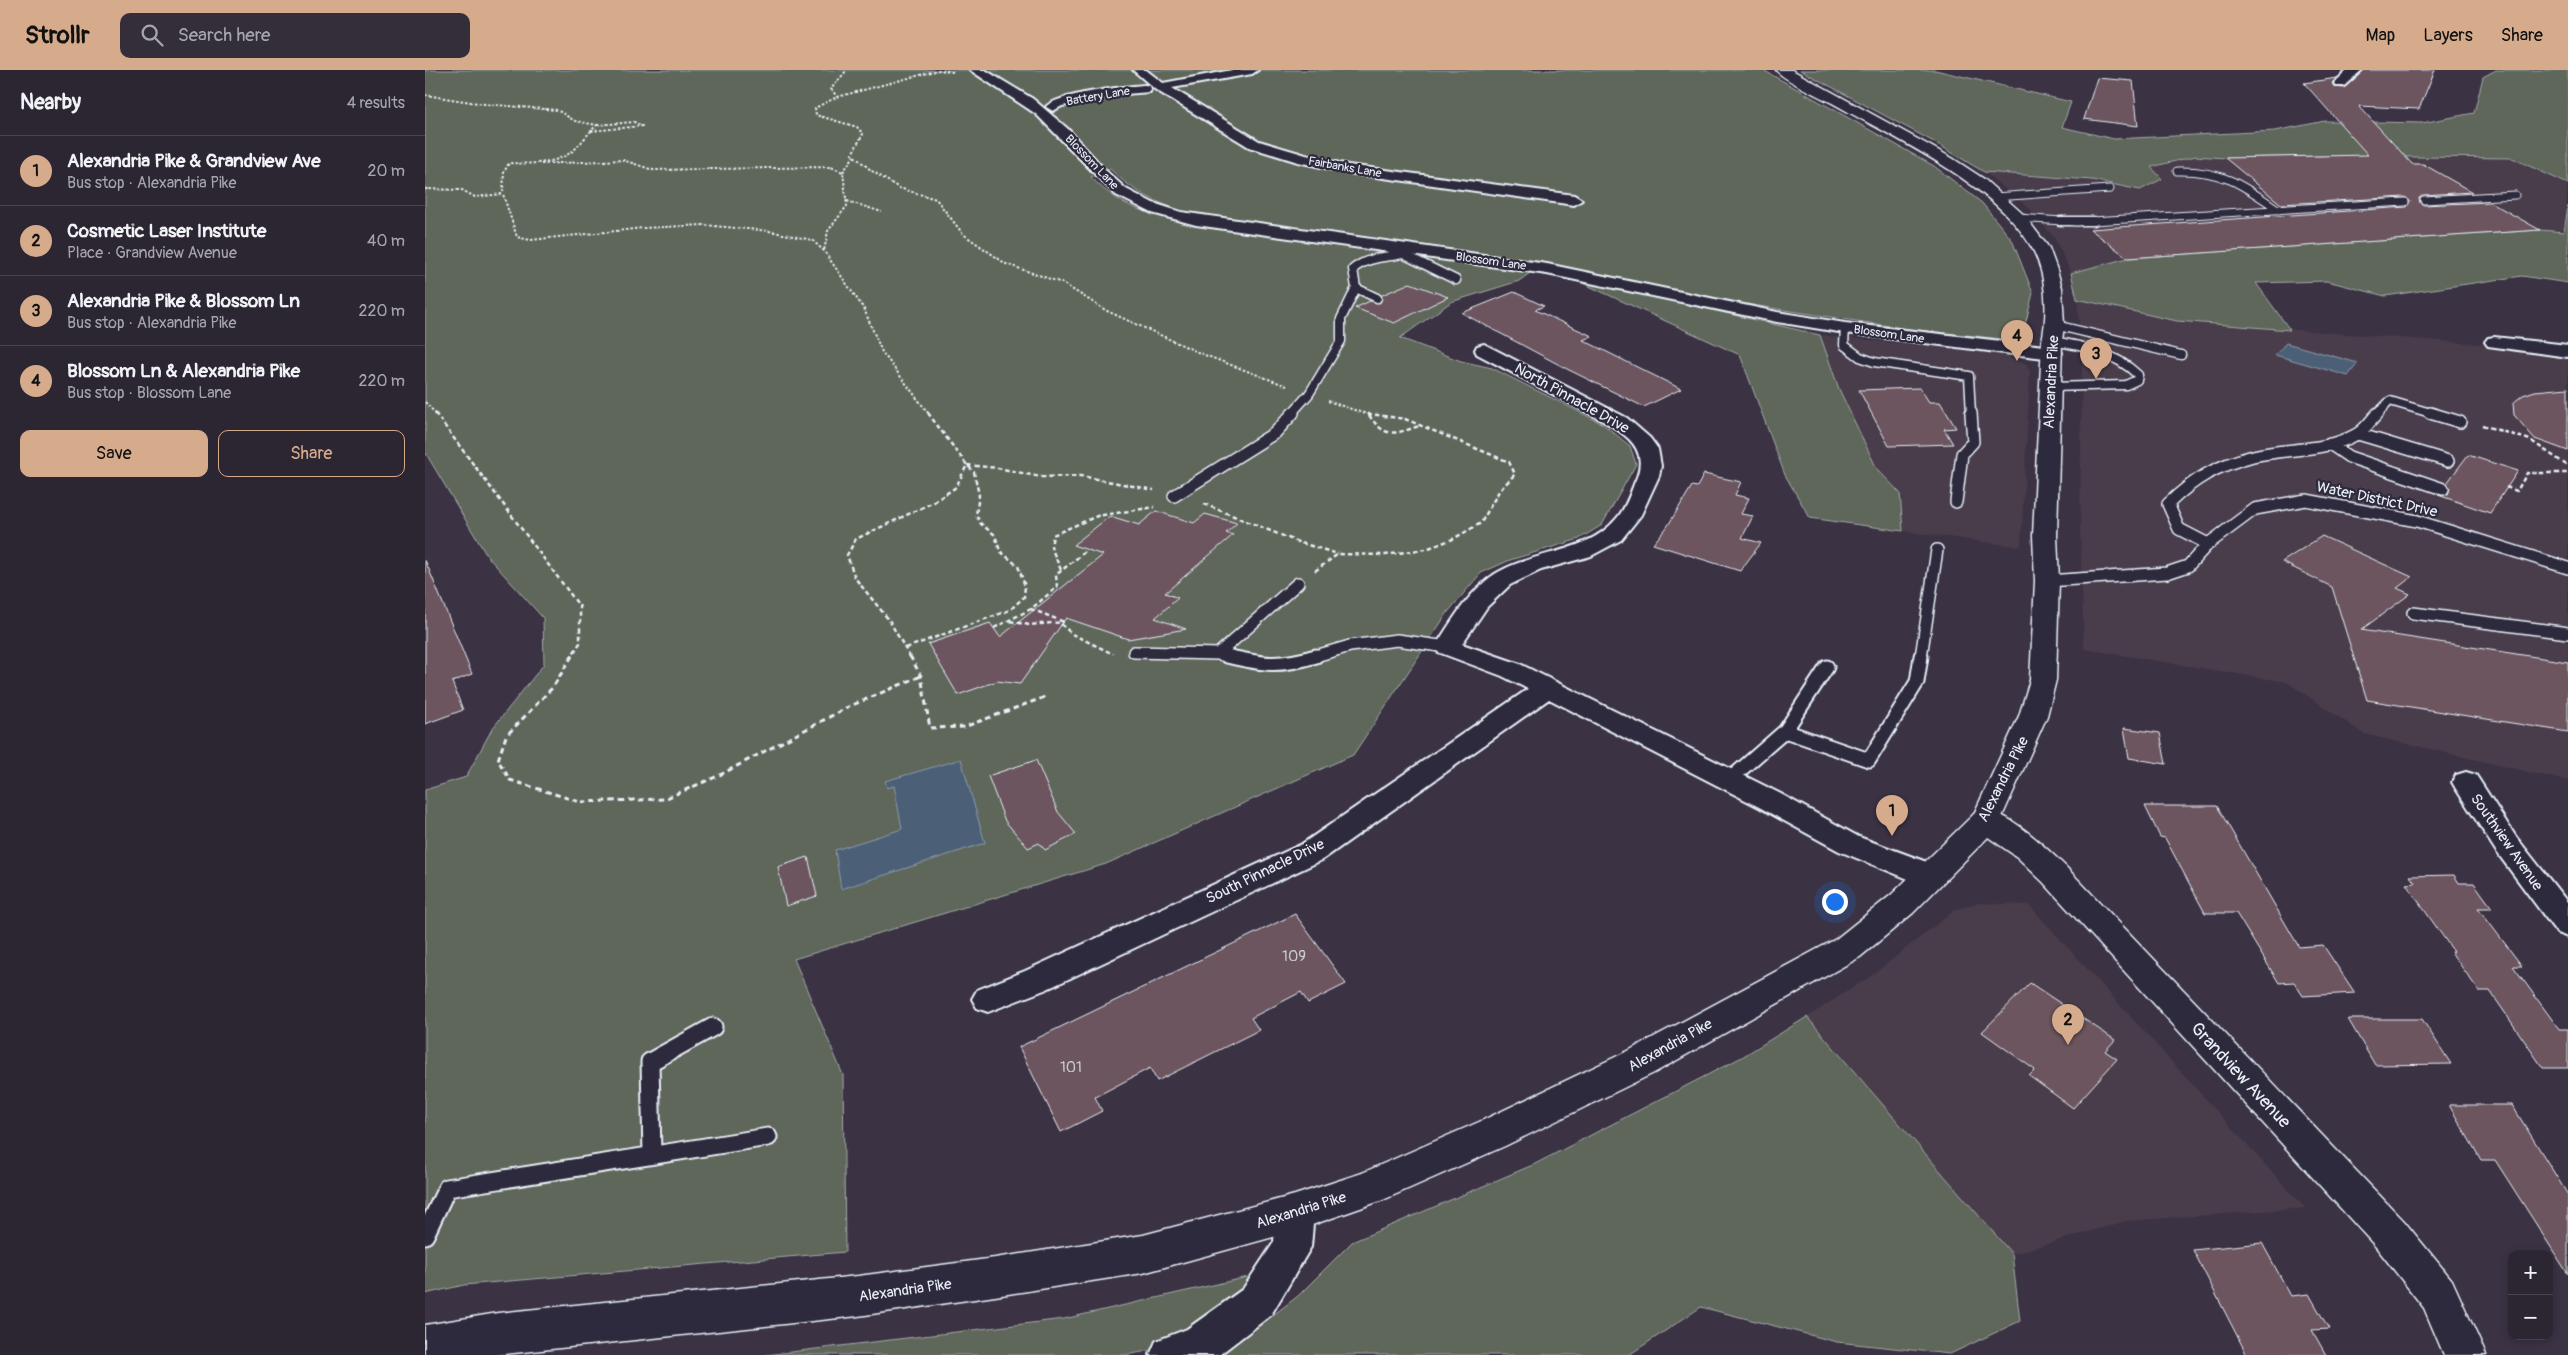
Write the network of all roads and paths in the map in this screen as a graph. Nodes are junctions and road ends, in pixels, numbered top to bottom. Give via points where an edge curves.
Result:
1 (847, 70) edge
2 (938, 70) edge
3 (976, 70) edge
4 (1139, 70) edge
5 (1252, 70) edge
6 (1782, 70) edge
7 (2356, 70) edge
8 (955, 73) dead end
9 (2339, 83) dead end
10 (1160, 86) junction
11 (1145, 89) joint
12 (425, 95) edge
13 (838, 98) junction
14 (1053, 107) joint
15 (1037, 109) junction
16 (597, 125) junction
17 (591, 131) junction
18 (854, 156) junction
19 (541, 164) junction
20 (2177, 171) dead end
21 (843, 172) junction
22 (425, 189) edge
23 (2110, 189) dead end
24 (503, 194) junction
25 (2515, 194) dead end
26 (1995, 197) junction
27 (1574, 200) dead end
28 (2424, 200) dead end
29 (847, 201) junction
30 (2405, 202) dead end
31 (2279, 210) junction
32 (882, 212) dead end
33 (2019, 218) junction
34 (824, 251) junction
35 (1408, 252) junction
36 (1457, 280) dead end
37 (1356, 288) junction
38 (1377, 298) dead end
39 (1845, 328) junction
40 (2053, 340) junction
41 (2494, 342) dead end
42 (1484, 350) dead end
43 (2568, 351) edge
44 (2181, 355) dead end
45 (2051, 387) junction
46 (1309, 394) junction
47 (425, 402) edge
48 (1369, 415) junction
49 (2460, 422) joint
50 (1419, 426) junction
51 (2358, 434) junction
52 (2330, 444) junction
53 (2448, 461) dead end
54 (967, 465) junction
55 (2568, 466) edge
56 (2568, 473) edge
57 (2506, 488) dead end
58 (2443, 489) dead end
59 (1174, 496) joint
60 (1956, 502) dead end
61 (2208, 544) junction
62 (1087, 550) dead end
63 (1937, 550) dead end
64 (2568, 568) edge
65 (1061, 570) junction
66 (2047, 580) junction
67 (1298, 583) joint
68 (1031, 609) junction
69 (2413, 613) dead end
70 (1009, 621) junction
71 (1061, 624) junction
72 (994, 628) dead end
73 (2568, 634) edge
74 (1447, 647) junction
75 (905, 648) junction
76 (1134, 652) dead end
77 (1218, 654) junction
78 (1118, 658) dead end
79 (1827, 667) dead end
80 (921, 676) junction
81 (1546, 689) junction
82 (1045, 698) dead end
83 (1785, 731) junction
84 (1729, 780) junction
85 (2466, 782) dead end
86 (1985, 820) junction
87 (1929, 875) junction
88 (2568, 925) edge
89 (988, 999) dead end
90 (713, 1027) dead end
91 (768, 1138) dead end
92 (652, 1155) junction
93 (1295, 1213) junction
94 (425, 1235) edge
95 (425, 1346) edge
96 (1170, 1355) edge
97 (2465, 1355) edge

1 - 13 path via 831,89
2 - 8 path
2 - 13 path
3 - 15 street, Blossom Lane
4 - 10 street, Fairbanks Lane
5 - 10 street, Battery Lane
6 - 26 main road, Alexandria Pike via 1947,161
7 - 9 street
10 - 11 lane, Battery Lane
10 - 27 street, Fairbanks Lane via 1254,144 1303,160
11 - 14 street, Battery Lane via 1133,95
12 - 16 path via 557,110 575,121
13 - 18 path via 821,103 815,108 816,115 857,128 863,134 852,154
14 - 15 lane, Battery Lane
15 - 35 street, Blossom Lane via 1122,192 1159,210 1196,220
16 - 17 path
16 - 17 path via 634,122 642,126
17 - 19 path via 575,148
18 - 21 path
18 - 46 path via 899,188 936,199 963,234 1006,264 1062,284 1107,311 1202,354
19 - 21 path via 623,160 653,170 796,166 831,167
19 - 24 path via 509,163 504,172
20 - 31 lane via 2203,169 2229,176
21 - 29 path
22 - 24 path via 462,190 475,197
23 - 26 lane
24 - 34 path via 517,237 530,240 704,225 769,231 812,240
25 - 28 lane
26 - 33 main road, Alexandria Pike
29 - 32 path
29 - 34 path via 847,206 828,231
30 - 31 lane
31 - 33 lane via 2076,222
33 - 40 main road, Alexandria Pike via 2041,248 2048,270 2053,288
34 - 54 path via 864,308 882,352
35 - 36 lane
35 - 37 lane via 1363,260 1353,269
35 - 39 street, Blossom Lane via 1547,269
37 - 38 lane
37 - 46 lane via 1341,318 1341,341
39 - 40 street, Blossom Lane
39 - 60 lane via 1844,345 1860,357 1873,362 1969,376 1973,442 1962,454
40 - 44 lane
40 - 45 main road, Alexandria Pike
40 - 45 lane via 2117,358 2138,375 2137,380 2126,385
41 - 43 street
42 - 74 street, North Pinnacle Drive via 1620,422 1637,434 1653,460 1651,474 1616,533 1597,545 1518,571 1502,580 1487,592
45 - 66 main road, Alexandria Pike via 2045,536
46 - 48 path
46 - 59 lane via 1275,433
47 - 80 path via 580,607 580,643 553,687 506,736 498,760 510,780 580,802 664,799 718,776 850,706
48 - 50 path via 1405,418
48 - 50 path via 1378,430 1385,433 1401,433
49 - 51 lane via 2389,401
49 - 55 path via 2478,424 2530,440
50 - 67 path via 1509,462 1515,474 1499,491 1481,522 1453,539 1426,549 1385,555 1338,554
51 - 52 lane
51 - 53 lane
52 - 58 lane via 2349,457
52 - 61 lane via 2254,456 2217,468 2190,484 2168,504 2179,529
54 - 75 path via 956,487 934,502 856,539 847,555 855,578 889,620
54 - 75 path via 974,472 979,496 976,515 981,524 995,535 1000,551 1018,566 1025,586 1024,597 1010,610
56 - 57 path via 2527,473 2517,490
59 - 65 path via 1155,508 1103,515 1053,535 1051,547
61 - 64 lane, Water District Drive via 2255,510 2306,500 2417,521
61 - 66 lane, Water District Drive via 2188,566 2167,573
62 - 65 path
63 - 83 lane via 1917,682 1869,760
65 - 68 path via 1055,575 1057,587
66 - 86 main road, Alexandria Pike via 2043,680 2024,740
67 - 77 lane
68 - 70 path
68 - 71 path via 1064,622
69 - 73 lane
70 - 71 path via 1029,625
70 - 72 path
71 - 78 path via 1067,633 1104,648
74 - 77 lane via 1397,640 1373,642 1290,664 1264,665
74 - 81 street via 1511,670
75 - 80 path
76 - 77 lane
79 - 83 lane
80 - 82 path via 930,728 964,727
81 - 84 street
81 - 89 street, South Pinnacle Drive via 1312,852 1036,980
83 - 84 lane
84 - 87 street via 1849,844
85 - 88 street, Southview Avenue via 2506,844
86 - 87 main road, Alexandria Pike
86 - 97 main road, Grandview Avenue via 2028,849 2054,874 2390,1234 2438,1294
87 - 93 main road, Alexandria Pike via 1902,904 1848,948 1641,1062 1492,1134 1369,1188
90 - 92 lane via 650,1062
91 - 92 lane
92 - 94 lane via 447,1188
93 - 95 main road, Alexandria Pike via 1143,1254 1024,1273 858,1296 498,1334
93 - 96 street via 1292,1247 1257,1302 1198,1346

